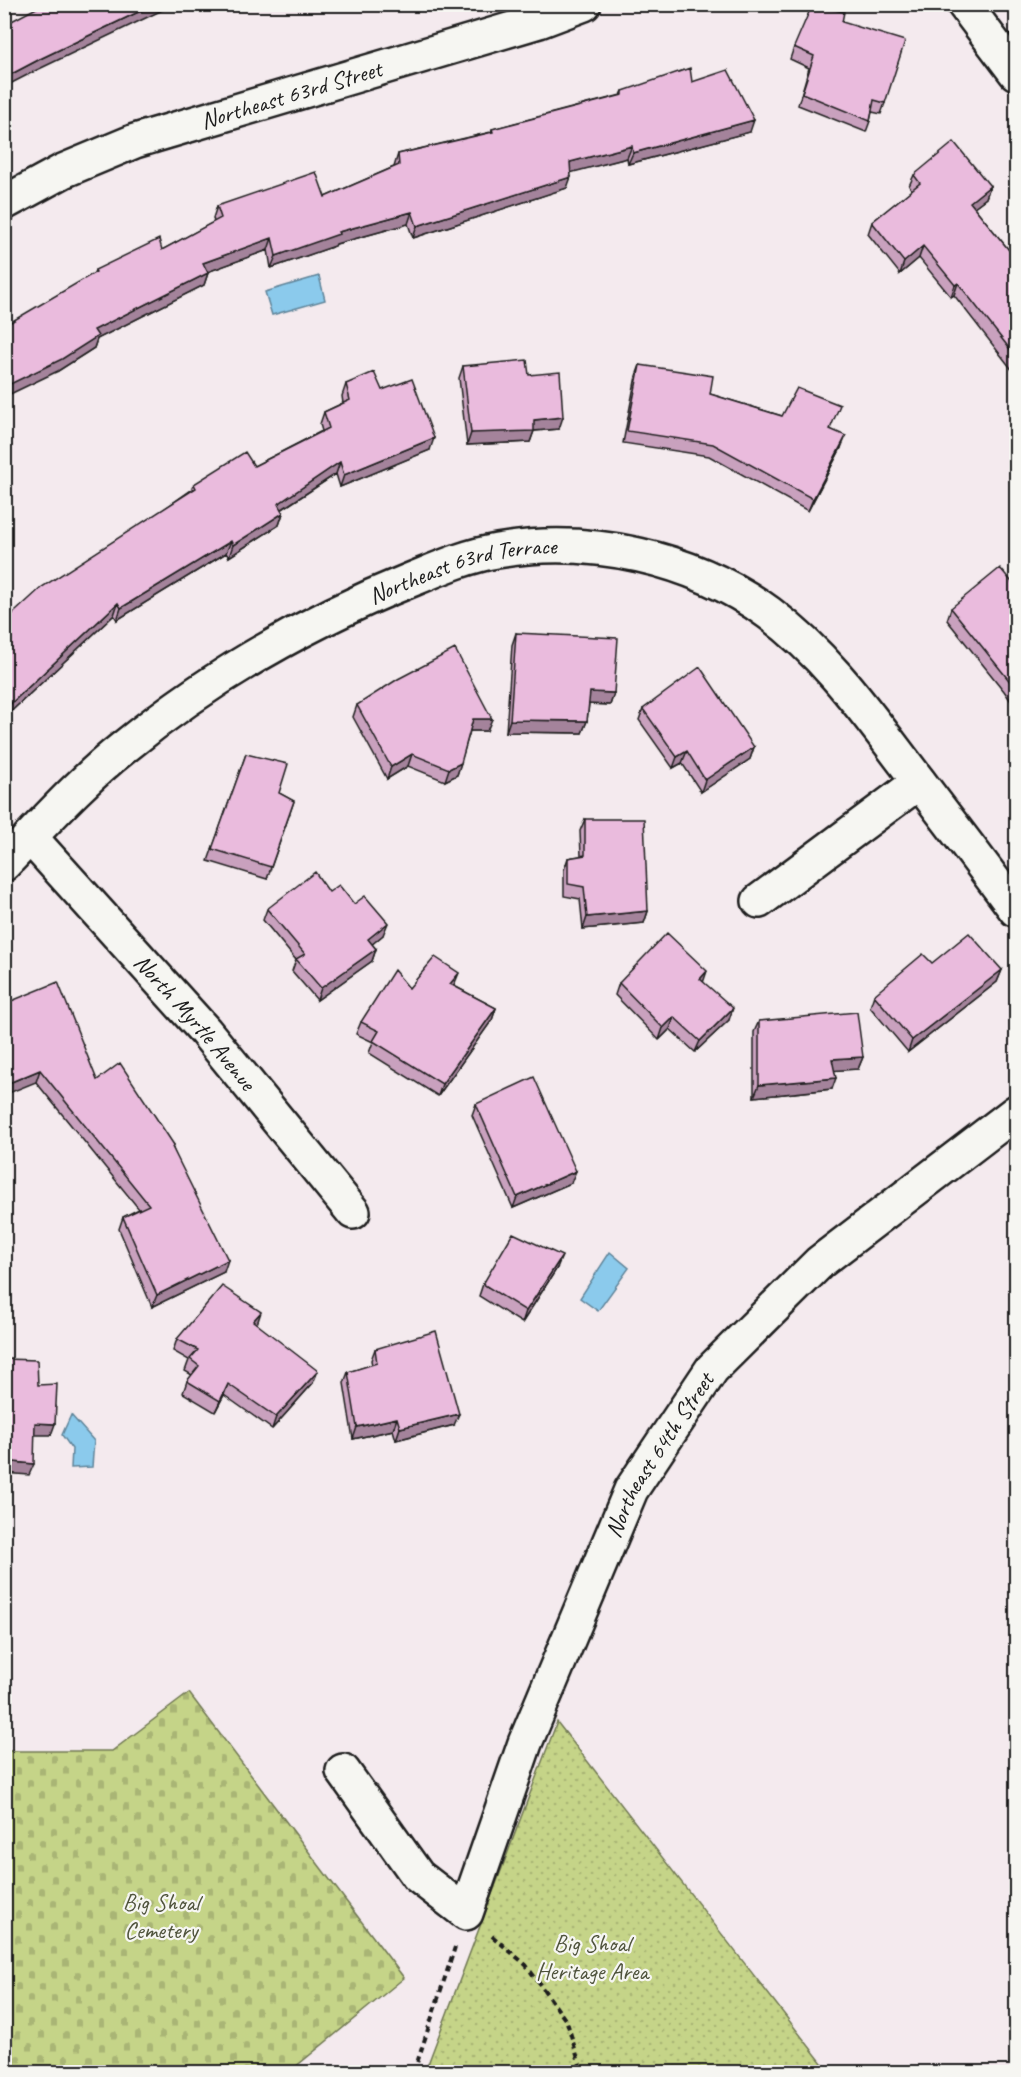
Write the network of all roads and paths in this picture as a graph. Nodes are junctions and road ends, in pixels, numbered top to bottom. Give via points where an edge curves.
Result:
1 (584, 4) edge
2 (964, 4) edge
3 (1017, 73) edge
4 (4, 203) edge
5 (920, 782) junction
6 (30, 837) junction
7 (4, 864) edge
8 (759, 901) dead end
9 (1017, 910) edge
10 (1016, 1114) edge
11 (353, 1212) dead end
12 (343, 1771) dead end
13 (466, 1913) junction
14 (414, 2073) edge
15 (582, 2073) edge

1 - 4 street, Northeast 63rd Street via 539,21 135,141 63,171
2 - 3 street
5 - 6 street, Northeast 63rd Terrace via 842,681 807,644 766,611 674,565 623,552 572,546 520,547 464,559 357,601 256,654 120,750
5 - 8 street
5 - 9 street, Northeast 63rd Terrace
6 - 7 street, Northeast 63rd Terrace
6 - 11 street, North Myrtle Avenue via 205,1031
10 - 13 street, Northeast 64th Street via 820,1262 712,1369 631,1490 525,1743
12 - 13 street via 418,1876
13 - 14 path
13 - 15 path via 526,1965 567,2022

